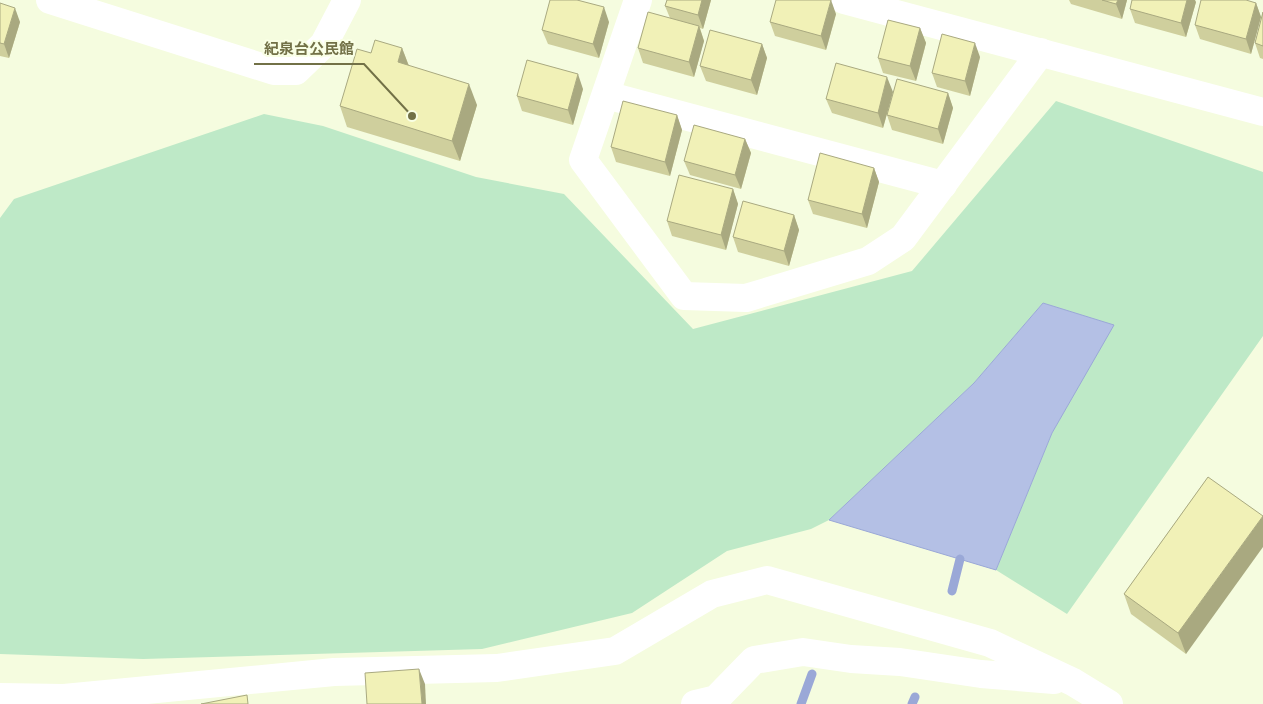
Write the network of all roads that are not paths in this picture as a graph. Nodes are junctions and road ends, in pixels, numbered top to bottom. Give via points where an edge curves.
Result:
1 (50, 0) edge
2 (347, 0) edge
3 (638, 0) edge
4 (844, 0) edge
5 (915, 9) edge
6 (1041, 52) junction
7 (606, 95) junction
8 (1263, 112) edge
9 (943, 185) junction
10 (1073, 682) junction
11 (0, 697) edge
12 (695, 704) edge
13 (1109, 704) edge

1 - 2 street via 274,71 296,71 324,44
3 - 7 street
4 - 5 street
5 - 6 street
6 - 8 street
6 - 9 street
7 - 9 street
7 - 9 street via 583,160 684,296 746,298 868,261 903,238
10 - 11 street via 990,643 767,580 712,594 615,651 576,657 497,668 334,672 64,698
10 - 12 street via 802,652 754,660 716,699
10 - 13 street

